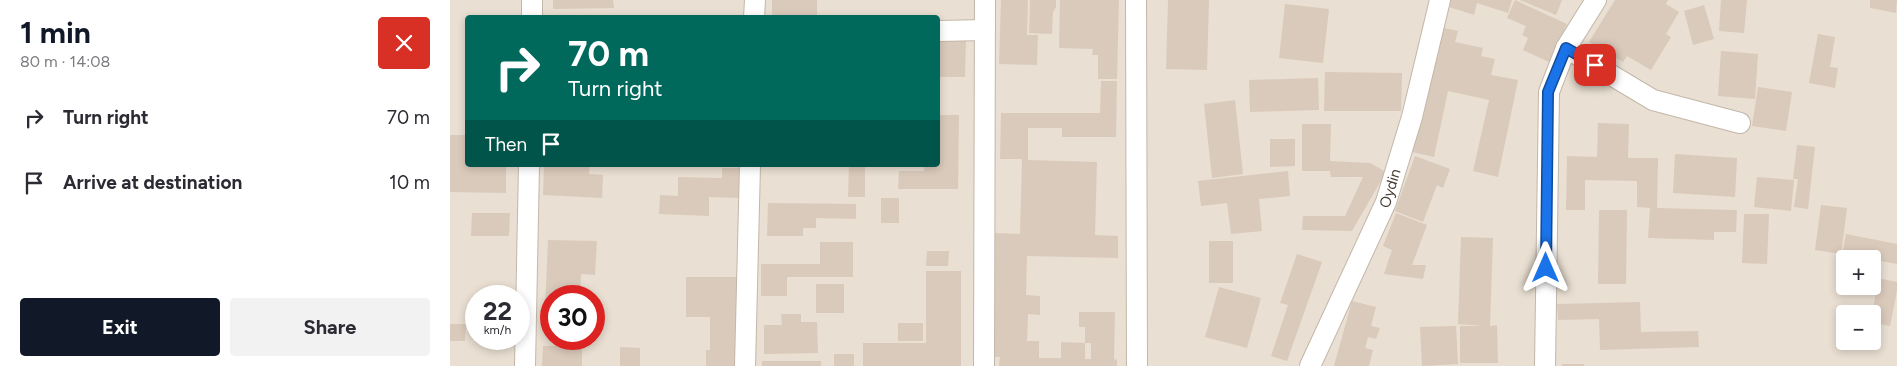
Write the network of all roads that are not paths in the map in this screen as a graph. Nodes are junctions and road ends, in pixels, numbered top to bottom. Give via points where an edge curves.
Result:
1 (532, 0) edge
2 (755, 0) edge
3 (985, 0) edge
4 (1136, 0) edge
5 (1440, 0) edge
6 (1596, 0) edge
7 (532, 15) edge
8 (754, 15) edge
9 (985, 30) junction
10 (940, 31) edge
11 (1566, 48) junction
12 (1740, 123) dead end
13 (529, 167) edge
14 (750, 167) edge
15 (524, 366) edge
16 (745, 366) edge
17 (984, 366) edge
18 (1137, 366) edge
19 (1310, 366) edge
20 (1545, 366) edge

1 - 7 street
2 - 8 street
3 - 9 street
4 - 18 street
5 - 19 street, Oydin via 1412,117 1386,202
6 - 11 street
9 - 10 street
9 - 17 street
11 - 12 street via 1653,100
11 - 20 street via 1548,92
13 - 15 street
14 - 16 street

